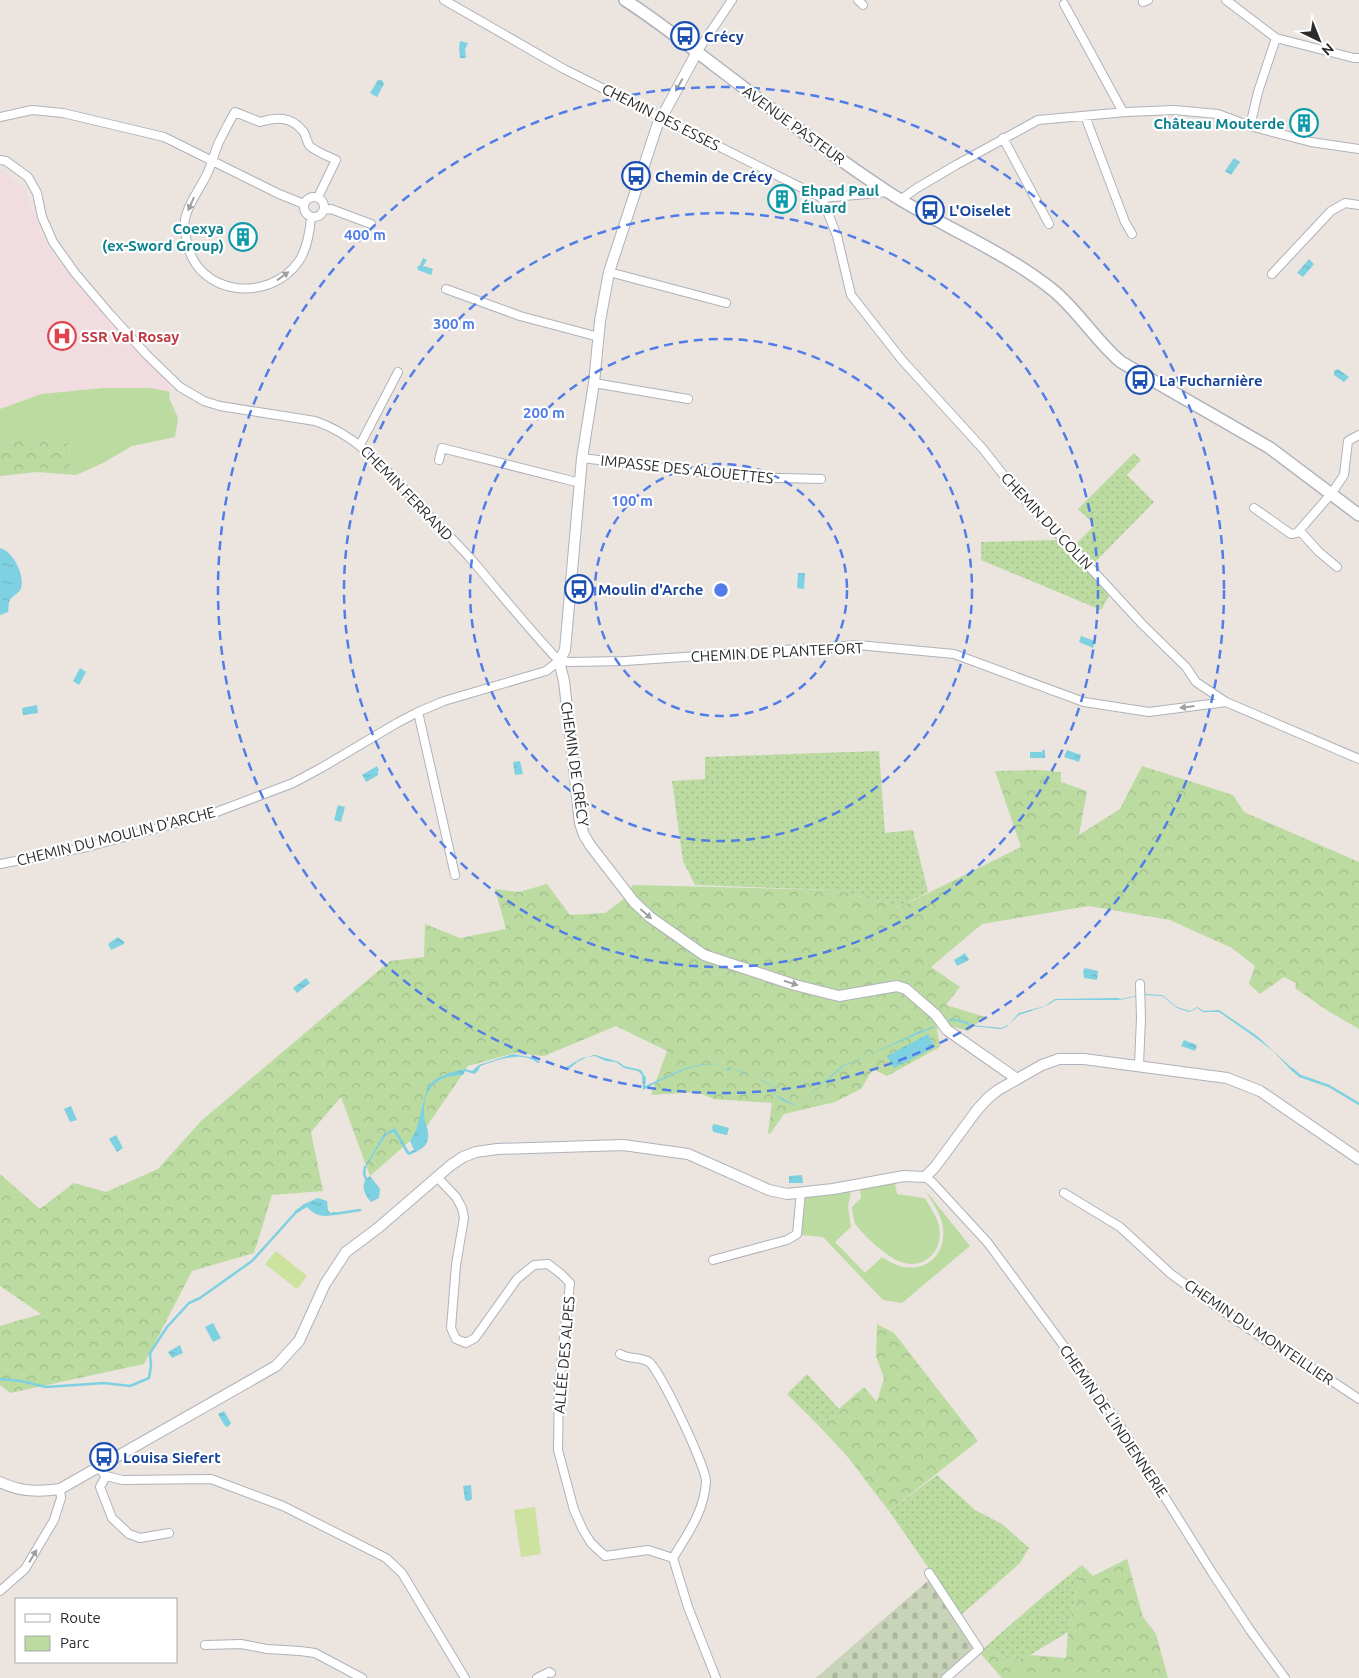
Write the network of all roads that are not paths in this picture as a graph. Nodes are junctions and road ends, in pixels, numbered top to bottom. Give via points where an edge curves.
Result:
1 (444, 0) edge
2 (625, 0) edge
3 (732, 0) edge
4 (1226, 0) edge
5 (1064, 4) dead end
6 (1276, 38) junction
7 (697, 52) junction
8 (1359, 58) edge
9 (1123, 112) junction
10 (1086, 116) junction
11 (0, 117) edge
12 (661, 117) junction
13 (1250, 126) junction
14 (1003, 138) junction
15 (1359, 149) edge
16 (0, 160) edge
17 (213, 160) junction
18 (888, 192) junction
19 (318, 197) junction
20 (822, 198) junction
21 (900, 200) junction
22 (304, 204) junction
23 (1359, 205) edge
24 (324, 210) junction
25 (311, 217) junction
26 (371, 224) dead end
27 (1049, 224) dead end
28 (1132, 234) dead end
29 (609, 272) junction
30 (1272, 274) dead end
31 (446, 289) dead end
32 (726, 303) dead end
33 (599, 336) junction
34 (398, 372) dead end
35 (594, 383) junction
36 (688, 399) dead end
37 (1359, 435) edge
38 (360, 445) junction
39 (582, 458) junction
40 (440, 460) dead end
41 (821, 480) dead end
42 (580, 483) junction
43 (1331, 494) junction
44 (1254, 508) dead end
45 (1359, 515) edge
46 (1300, 531) junction
47 (1337, 567) dead end
48 (559, 661) junction
49 (1226, 702) junction
50 (418, 712) junction
51 (1359, 759) edge
52 (0, 864) edge
53 (455, 875) dead end
54 (1141, 991) dead end
55 (1139, 1065) junction
56 (1017, 1079) junction
57 (1359, 1159) edge
58 (437, 1177) junction
59 (925, 1177) junction
60 (801, 1192) junction
61 (1064, 1193) dead end
62 (713, 1260) dead end
63 (620, 1354) dead end
64 (1359, 1399) edge
65 (98, 1467) junction
66 (106, 1476) junction
67 (0, 1482) edge
68 (60, 1488) junction
69 (169, 1533) dead end
70 (673, 1558) junction
71 (929, 1574) dead end
72 (0, 1591) edge
73 (205, 1645) dead end
74 (551, 1673) dead end
75 (362, 1678) edge
76 (465, 1678) edge
77 (538, 1678) edge
78 (716, 1678) edge
79 (946, 1678) edge
80 (1285, 1678) edge

1 - 12 street, CHEMIN DES ESSES via 539,56
2 - 7 main road, AVENUE PASTEUR
3 - 7 street
4 - 6 street
5 - 9 street
6 - 8 street
6 - 13 street
7 -> 12 street, CHEMIN DE CRÉCY
7 - 18 main road, AVENUE PASTEUR via 825,149
9 - 10 street
9 - 13 street via 1200,112 1218,114
10 - 14 street via 1038,120
10 - 28 street
11 - 17 street via 32,110 63,113 164,137
12 - 20 street, CHEMIN DES ESSES
12 - 29 street, CHEMIN DE CRÉCY
13 - 15 street via 1311,142
14 - 21 street
14 - 27 street
16 - 38 street, CHEMIN FERRAND via 28,177 53,242 108,313 180,387 220,406 315,421 340,431
17 - 19 street via 234,112 260,122 273,118 292,121 302,130 309,146 336,160
17 - 22 street
17 -> 25 street via 188,209 185,233 191,256 201,270 219,284 253,289 267,286 290,271 300,260
18 - 20 street
18 - 21 main road, AVENUE PASTEUR
19 - 22 street via 311,197
19 - 24 street
20 - 49 street, CHEMIN DU COLIN via 837,236 851,296 902,360 983,449 1016,491 1186,667 1196,682
21 - 43 main road, AVENUE PASTEUR via 999,253 1054,291 1105,349 1121,362 1270,448
22 - 25 street via 306,213
23 - 30 street via 1344,203 1331,211
24 - 25 street via 320,215
24 - 26 street via 331,209
29 - 32 street
29 - 33 street, CHEMIN DE CRÉCY
31 - 33 street via 520,316
33 - 35 street, CHEMIN DE CRÉCY
34 - 38 street
35 - 36 street
35 - 39 street, CHEMIN DE CRÉCY
37 - 43 street via 1348,442 1344,475
38 - 48 street, CHEMIN FERRAND via 470,558
39 - 41 street, IMPASSE DES ALOUETTES via 739,477
39 - 42 street, CHEMIN DE CRÉCY
40 - 42 street via 442,448
42 - 48 street, CHEMIN DE CRÉCY via 565,650
43 - 45 main road, AVENUE PASTEUR
43 - 46 street
44 - 46 street via 1291,534
46 - 47 street
49 -> 48 street, CHEMIN DE PLANTEFORT via 1149,712 1084,702 954,654 858,645 625,661
48 - 50 street, CHEMIN DU MOULIN D'ARCHE via 546,671 444,701
48 -> 56 street, CHEMIN DE CRÉCY via 584,835 634,902 650,917 704,955 795,984 839,996 897,986 906,989 936,1015 947,1030
49 - 51 street, CHEMIN DU COLIN
50 - 52 street, CHEMIN DU MOULIN D'ARCHE via 293,783 214,813 87,846
50 - 53 street
54 - 55 street
55 - 56 street via 1059,1059
55 - 57 street via 1227,1078 1260,1091
56 - 59 street via 988,1098
58 - 60 street via 463,1157 476,1152 623,1145 688,1154 769,1190 787,1194
58 - 65 street via 346,1252 325,1284 299,1341 276,1366
58 - 70 street, ALLÉE DES ALPES via 456,1197 464,1218 451,1328 456,1339 466,1343 475,1338 516,1280 534,1265 548,1264 570,1283 559,1384 558,1450 574,1510 591,1543 605,1556 648,1550
59 - 60 street via 904,1176
59 - 80 street, CHEMIN DE L'INDIENNERIE via 988,1243 1069,1353 1119,1424 1250,1630
60 - 62 street via 797,1234 787,1240
61 - 64 street, CHEMIN DU MONTEILLIER via 1120,1227 1171,1274 1270,1344
63 - 70 street via 639,1357 651,1364 678,1410 706,1480 701,1511
65 - 66 street
65 - 68 street
66 - 69 street via 100,1487 112,1518 130,1534 140,1538
66 - 76 street via 124,1480 211,1479 283,1506 386,1558 402,1573
67 - 68 street via 25,1491
72 -> 68 street via 25,1569 54,1520 61,1498
70 - 78 street via 688,1608
71 - 79 street via 979,1649
73 - 75 street via 241,1644 315,1653
74 - 77 street

